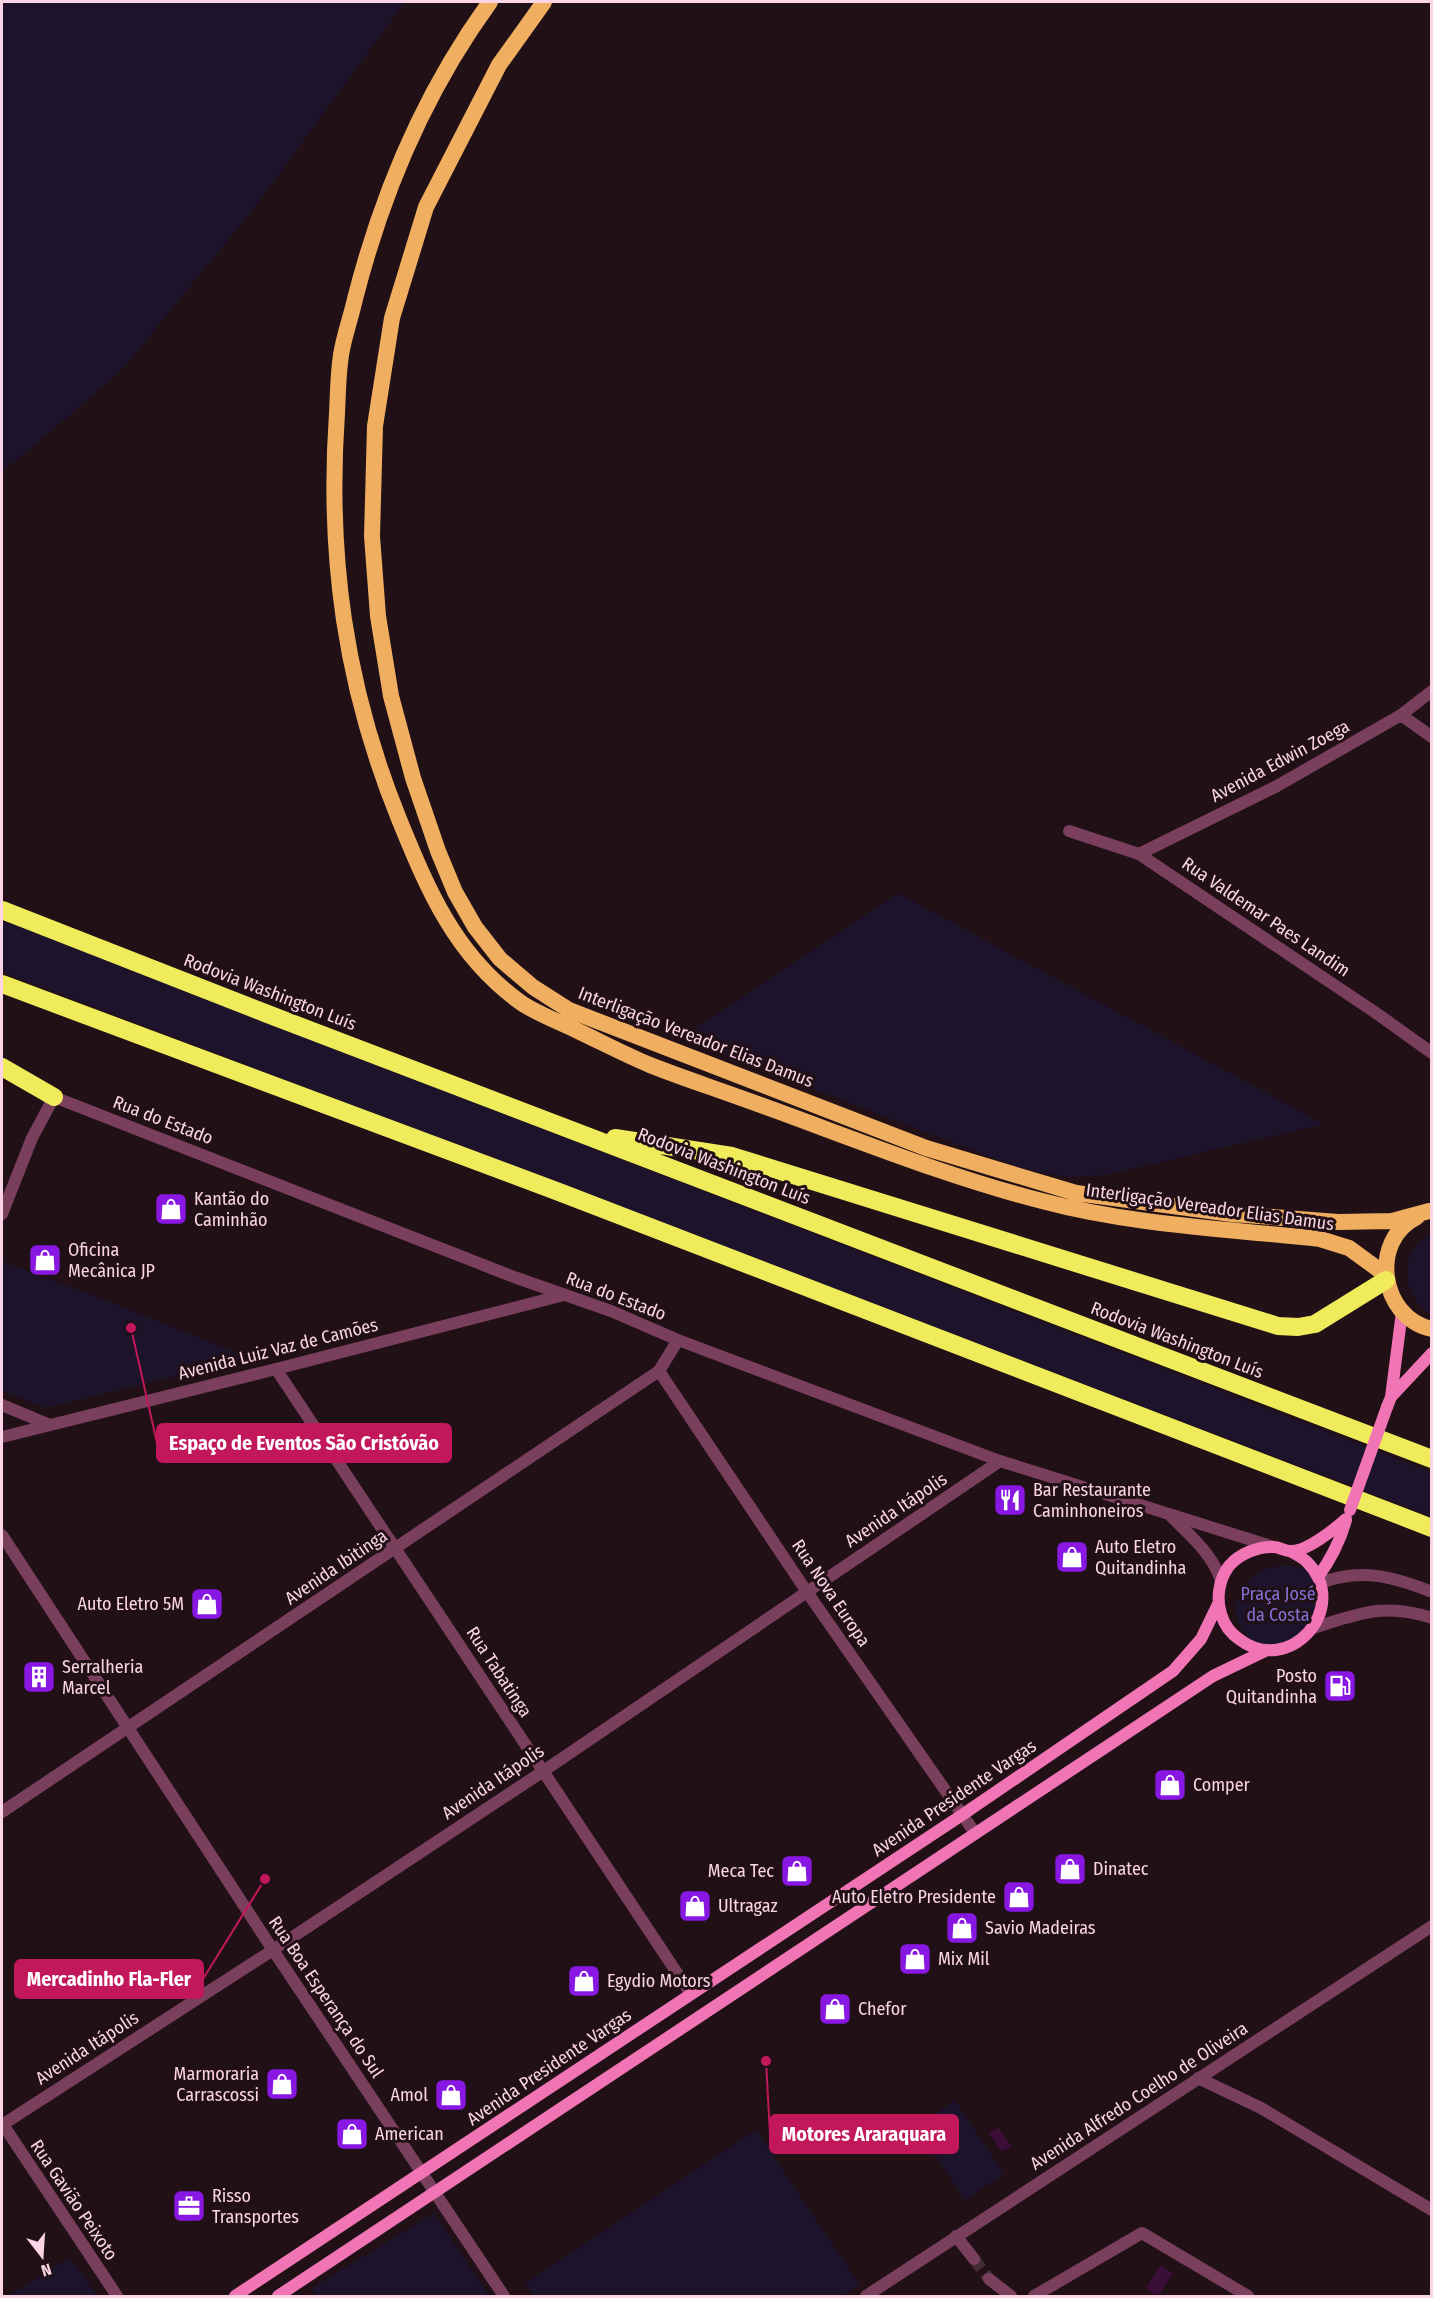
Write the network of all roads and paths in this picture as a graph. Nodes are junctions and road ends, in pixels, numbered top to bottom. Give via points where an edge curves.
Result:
1 (490, 2) edge
2 (544, 2) edge
3 (1431, 691) edge
4 (1401, 715) junction
5 (1431, 737) edge
6 (1070, 831) dead end
7 (1139, 854) junction
8 (2, 909) edge
9 (2, 984) edge
10 (1431, 1053) edge
11 (2, 1067) edge
12 (54, 1097) junction
13 (581, 1133) junction
14 (1430, 1211) edge
15 (2, 1214) edge
16 (1386, 1278) junction
17 (564, 1295) junction
18 (1402, 1312) junction
19 (1431, 1329) edge
20 (678, 1340) junction
21 (1431, 1353) edge
22 (276, 1369) junction
23 (659, 1371) junction
24 (1389, 1402) junction
25 (2, 1405) edge
26 (50, 1425) junction
27 (2, 1437) edge
28 (1431, 1459) edge
29 (1000, 1461) junction
30 (1170, 1515) junction
31 (1348, 1515) junction
32 (1431, 1528) edge
33 (2, 1534) edge
34 (1274, 1547) junction
35 (397, 1549) junction
36 (1292, 1552) junction
37 (1319, 1580) junction
38 (1221, 1581) junction
39 (807, 1592) junction
40 (1431, 1592) edge
41 (1218, 1604) junction
42 (1431, 1618) edge
43 (1313, 1628) junction
44 (1267, 1650) junction
45 (128, 1728) junction
46 (542, 1772) junction
47 (2, 1812) edge
48 (962, 1815) junction
49 (975, 1833) junction
50 (1431, 1926) edge
51 (273, 1950) junction
52 (691, 1994) junction
53 (1198, 2078) junction
54 (2, 2124) edge
55 (421, 2173) junction
56 (436, 2194) junction
57 (1431, 2210) edge
58 (956, 2236) junction
59 (974, 2259) tunnel mouth
60 (989, 2279) tunnel mouth
61 (117, 2296) edge
62 (235, 2296) edge
63 (278, 2296) edge
64 (504, 2296) edge
65 (866, 2296) edge
66 (1011, 2296) edge
67 (1034, 2296) edge
68 (1248, 2296) edge

1 - 16 highway, Interligação Vereador Elias Damus via 471,27 414,130 370,240 341,353 335,447 334,541 352,672 390,798 441,914 465,950 523,1005 647,1064 976,1182 1114,1217 1320,1239 1349,1248
2 - 14 highway, Interligação Vereador Elias Damus via 498,65 426,207 392,318 375,426 372,536 378,616 391,696 438,851 475,927 500,959 532,987 569,1010 926,1148 1076,1193 1232,1214 1338,1222 1392,1221
3 - 4 street, Avenida Edwin Zoega
4 - 5 street
4 - 7 street, Avenida Edwin Zoega via 1277,786
6 - 7 street, Rua Valdemar Paes Landim
7 - 10 street, Rua Valdemar Paes Landim
8 - 13 highway, Rodovia Washington Luís
9 - 32 highway via 570,1196
11 - 12 highway
12 - 15 street via 32,1138
12 - 17 street, Rua do Estado
13 - 16 highway via 732,1156 1278,1326 1316,1324
13 - 28 highway, Rodovia Washington Luís
14 - 16 highway via 1410,1221 1396,1236 1387,1255
16 - 18 highway
17 - 20 street, Rua do Estado
17 - 22 street, Avenida Luiz Vaz de Camões
18 - 19 highway via 1413,1322
18 - 24 main road
20 - 23 street, Avenida Ibitinga
20 - 29 street, Rua do Estado
21 - 24 main road
22 - 26 street, Avenida Luiz Vaz de Camões
22 - 35 street, Rua Tabatinga
23 - 35 street, Avenida Ibitinga
23 - 39 street, Rua Nova Europa
24 - 31 main road, bridge
25 - 26 street
26 - 27 street, Avenida Luiz Vaz de Camões
29 - 30 street, Rua do Estado
29 - 39 street, Avenida Itápolis
30 - 34 street, Rua do Estado
30 - 38 street, Rua do Estado via 1217,1566
31 - 36 main road via 1329,1534
31 - 37 main road via 1333,1557
33 - 45 street, Rua Boa Esperança do Sul
34 - 36 main road
34 - 38 main road via 1257,1548 1242,1555
35 - 45 street, Avenida Ibitinga
35 - 46 street, Rua Tabatinga
36 - 37 main road via 1307,1562
37 - 40 street via 1362,1574 1407,1582
37 - 43 main road via 1320,1614
38 - 41 main road
39 - 46 street, Avenida Itápolis
39 - 48 street, Rua Nova Europa
41 - 44 main road via 1223,1621 1234,1636
41 - 48 main road, Avenida Presidente Vargas via 1201,1639 1173,1671
42 - 43 street via 1384,1609
43 - 44 main road via 1292,1645
44 - 49 main road via 1213,1676
45 - 47 street, Avenida Ibitinga
45 - 51 street, Rua Boa Esperança do Sul
46 - 51 street, Avenida Itápolis
46 - 52 street, Rua Tabatinga
48 - 49 street, Rua Nova Europa
48 - 52 main road, Avenida Presidente Vargas
49 - 56 main road
50 - 53 street, Avenida Alfredo Coelho de Oliveira
51 - 54 street, Avenida Itápolis
51 - 55 street, Rua Boa Esperança do Sul
52 - 55 main road, Avenida Presidente Vargas
53 - 57 street via 1261,2108
53 - 58 street, Avenida Alfredo Coelho de Oliveira
54 - 61 street, Rua Gavião Peixoto
55 - 56 street, Rua Boa Esperança do Sul
55 - 62 main road, Avenida Presidente Vargas
56 - 63 main road
56 - 64 street, Rua Boa Esperança do Sul
58 - 59 street
58 - 65 street, Avenida Alfredo Coelho de Oliveira
60 - 66 street
67 - 68 street via 1142,2233

